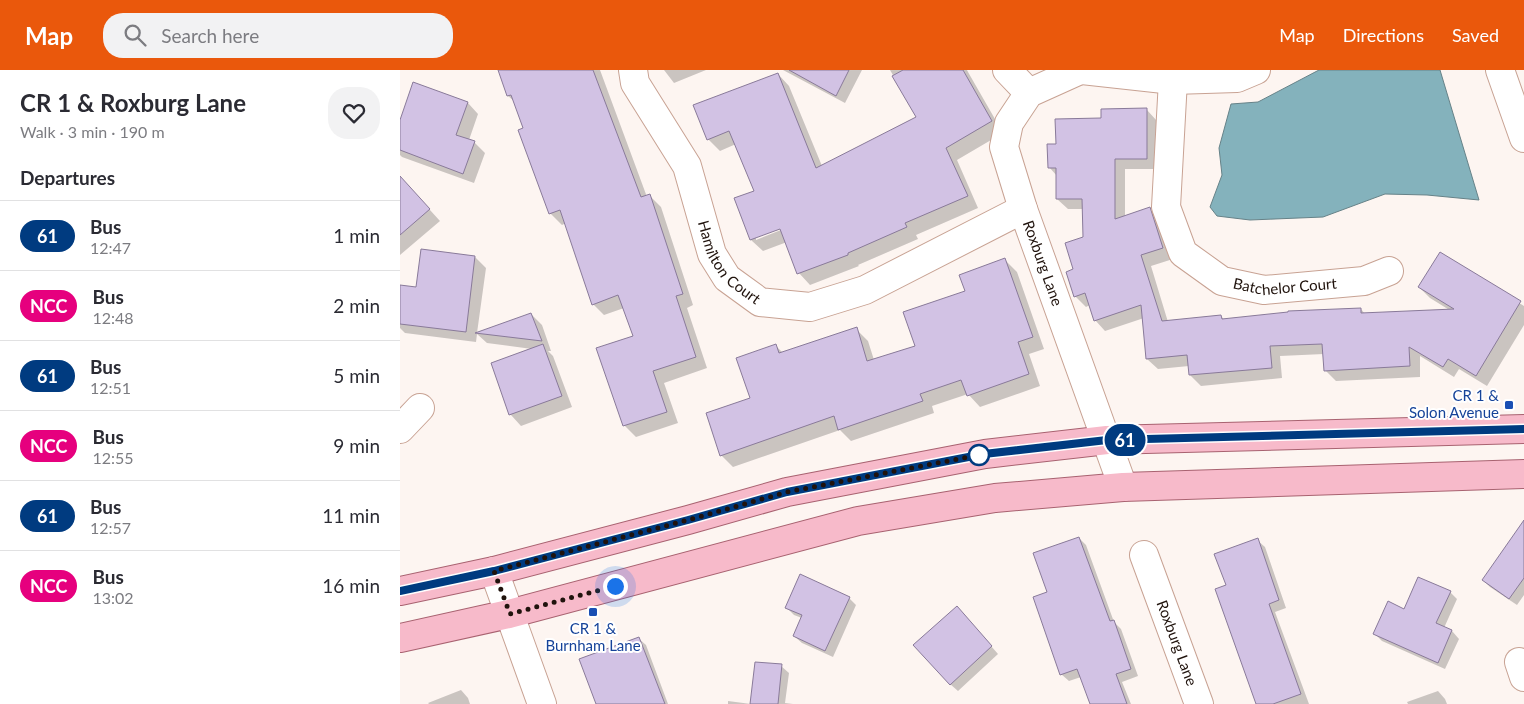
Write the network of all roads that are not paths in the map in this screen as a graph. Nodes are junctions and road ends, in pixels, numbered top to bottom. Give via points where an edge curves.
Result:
1 (632, 70) edge
2 (1007, 70) edge
3 (1081, 70) edge
4 (1256, 70) edge
5 (1500, 70) edge
6 (1173, 80) junction
7 (1029, 93) junction
8 (1524, 138) edge
9 (1023, 209) junction
10 (1389, 271) dead end
11 (420, 408) dead end
12 (400, 428) edge
13 (1524, 429) edge
14 (1107, 440) junction
15 (1524, 474) edge
16 (1123, 487) junction
17 (1144, 555) dead end
18 (494, 571) junction
19 (400, 590) edge
20 (510, 614) junction
21 (400, 638) edge
22 (542, 704) edge
23 (1199, 704) edge

1 - 9 street, Hamilton Court via 636,83 687,166 712,254 727,278 760,302 810,307 865,290
2 - 7 street
3 - 6 street
3 - 7 street
4 - 6 street via 1237,78
5 - 8 street
6 - 10 street, Batchelor Court via 1166,207 1183,253 1222,281 1264,290 1364,281
7 - 9 street, Roxburg Lane via 1009,123 1004,147
9 - 14 street, Roxburg Lane
11 - 12 street
13 - 14 main road
14 - 16 street, Roxburg Lane
14 - 18 main road via 984,454 787,492
15 - 16 main road
16 - 20 main road via 995,498 858,521
17 - 23 street, Roxburg Lane
18 - 19 main road
18 - 20 street
20 - 21 main road
20 - 22 street

